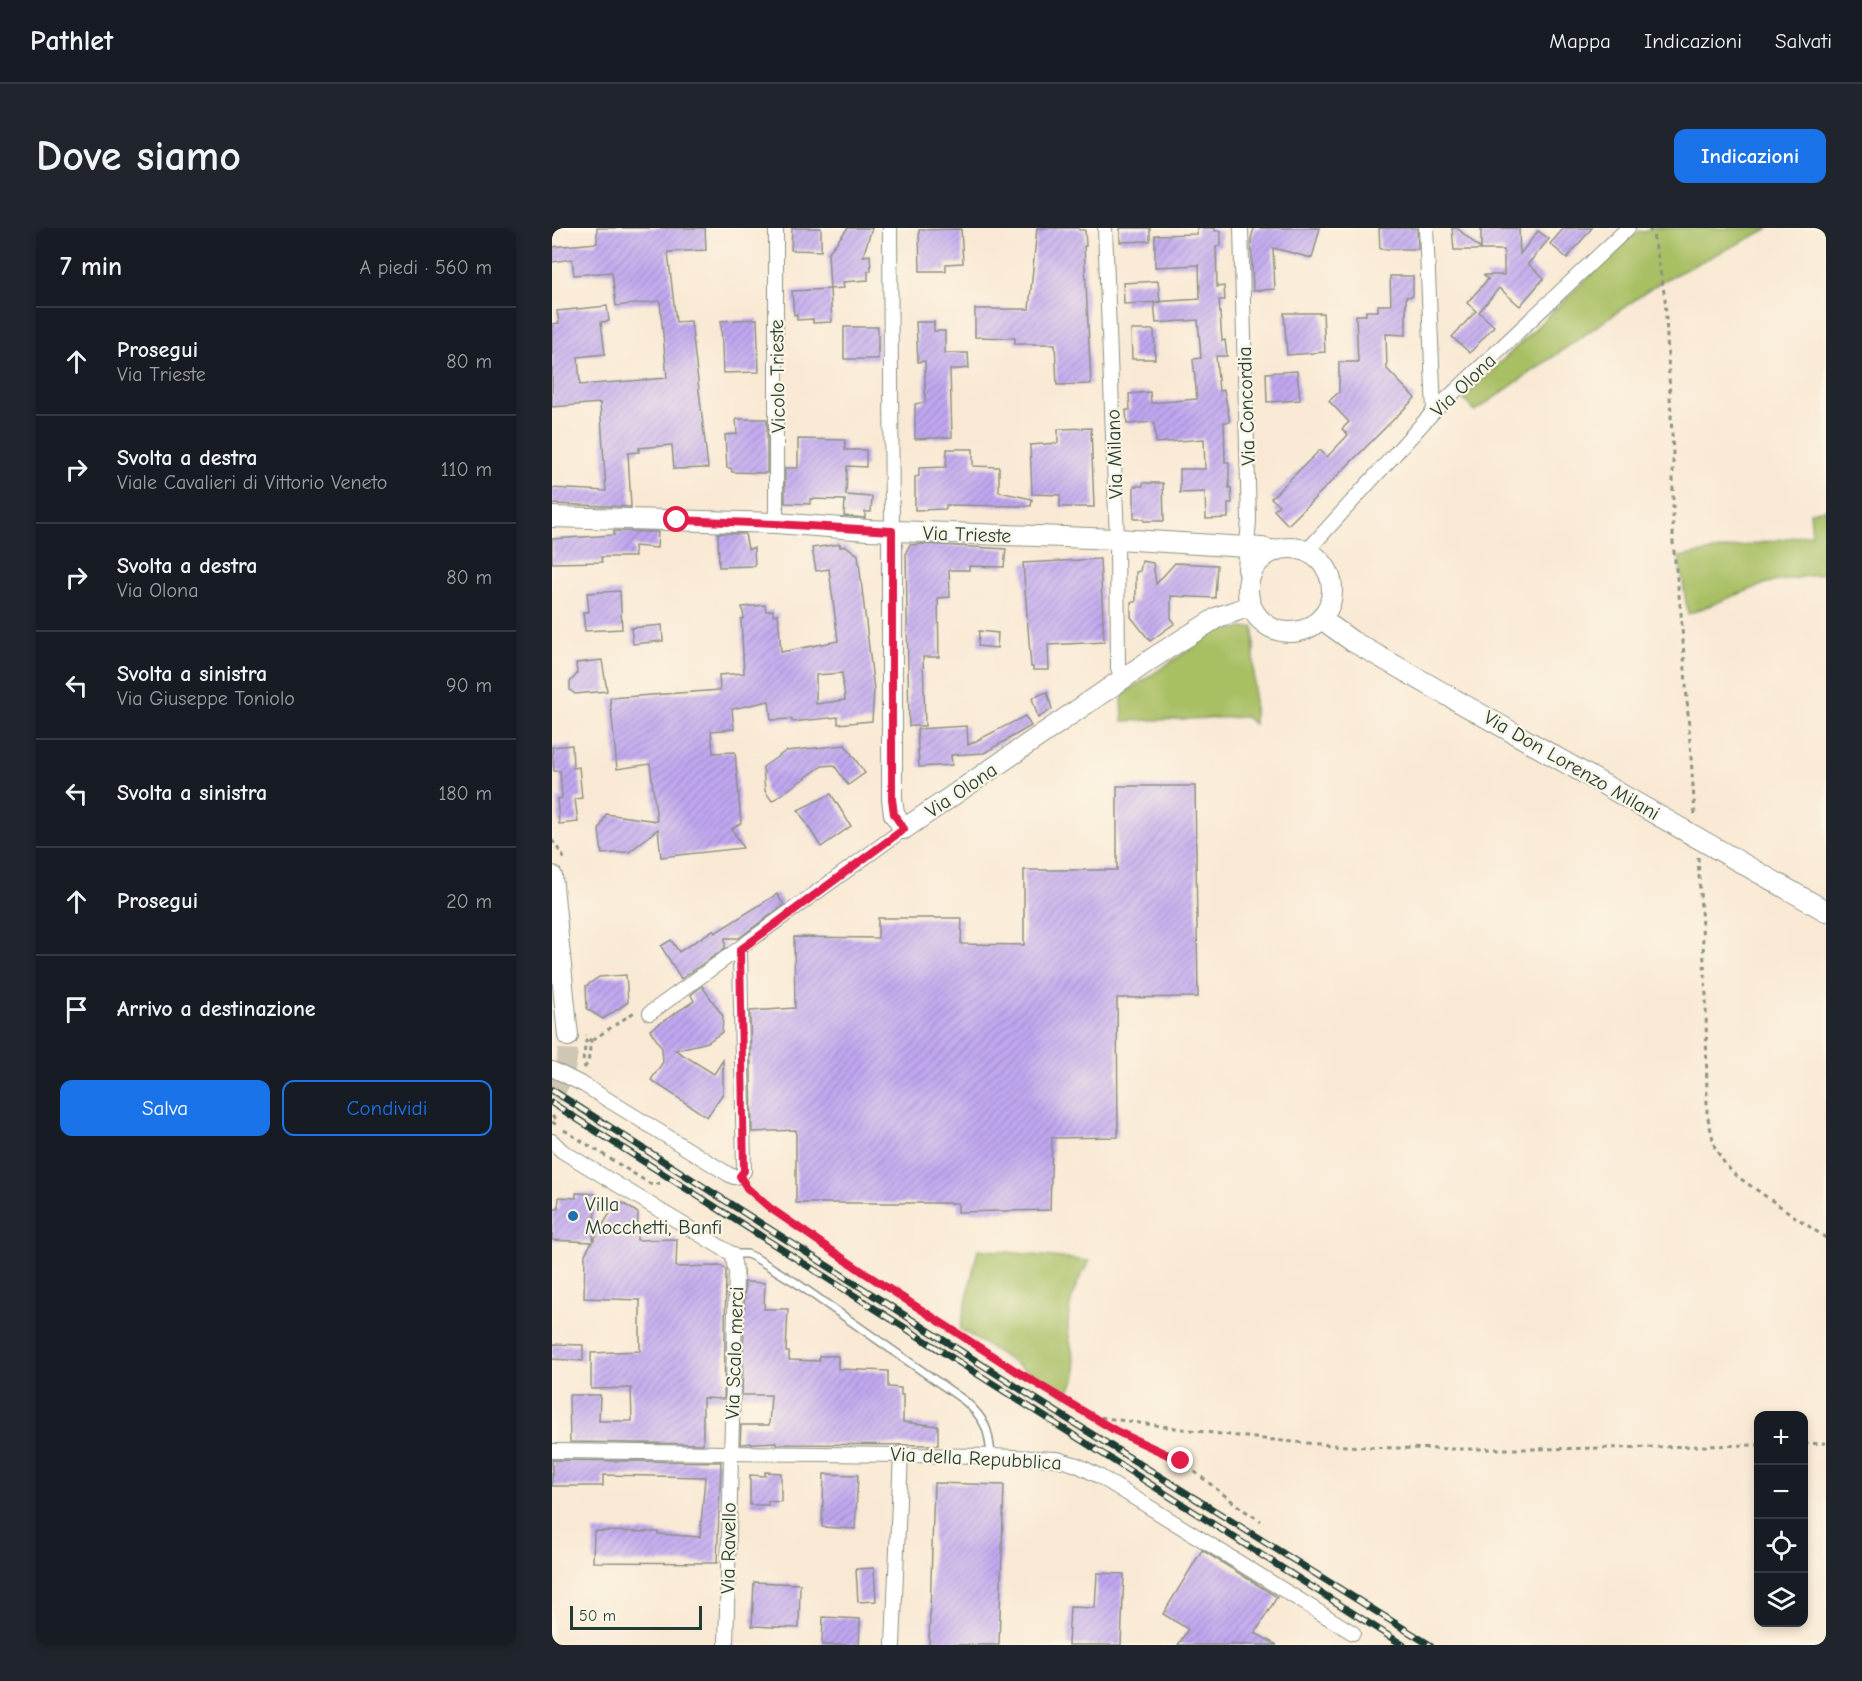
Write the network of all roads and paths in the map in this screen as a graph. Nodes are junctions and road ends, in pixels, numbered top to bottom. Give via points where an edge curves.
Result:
1 (776, 228) edge
2 (890, 228) edge
3 (1105, 228) edge
4 (1240, 228) edge
5 (1426, 228) edge
6 (1628, 228) edge
7 (1649, 228) edge
8 (1434, 411) junction
9 (552, 517) edge
10 (776, 524) junction
11 (892, 531) junction
12 (1118, 539) junction
13 (1246, 548) junction
14 (1275, 551) junction
15 (1307, 551) junction
16 (1249, 583) junction
17 (1251, 606) junction
18 (1324, 614) junction
19 (1123, 680) junction
20 (904, 829) junction
21 (1696, 836) junction
22 (552, 876) edge
23 (1826, 911) edge
24 (740, 950) junction
25 (644, 1011) joint
26 (577, 1039) junction
27 (591, 1041) junction
28 (583, 1061) dead end
29 (552, 1069) edge
30 (574, 1079) junction
31 (552, 1116) edge
32 (552, 1122) edge
33 (552, 1141) edge
34 (740, 1176) junction
35 (660, 1183) dead end
36 (1826, 1238) edge
37 (732, 1254) junction
38 (1092, 1416) junction
39 (1826, 1443) edge
40 (1808, 1444) edge
41 (1754, 1445) edge
42 (552, 1451) edge
43 (730, 1451) junction
44 (902, 1454) junction
45 (991, 1456) junction
46 (1261, 1521) dead end
47 (1353, 1633) dead end
48 (726, 1645) edge
49 (893, 1645) edge

1 - 10 street, Vicolo Trieste
2 - 11 street
3 - 12 street, Via Milano
4 - 13 street, Via Concordia via 1248,445
5 - 8 street
6 - 8 street, Via Olona
7 - 21 path via 1665,298 1673,543
8 - 15 street, Via Olona
9 - 10 street, Via Trieste
10 - 11 street, Via Trieste
11 - 12 street, Via Trieste
11 - 20 street via 892,799 894,814
12 - 13 street, Via Trieste
12 - 19 street, Via Milano via 1118,668
13 - 14 street, Via Trieste
13 - 16 street, Via Concordia
14 - 15 street
14 - 16 street via 1257,564
15 - 18 street via 1322,563 1330,579 1330,603
16 - 17 street
17 - 18 street via 1268,625 1292,632 1310,626
17 - 19 street, Via Olona via 1218,617
18 - 21 street, Via Don Lorenzo Milani via 1327,623 1352,641
19 - 20 street, Via Olona
20 - 24 street, Via Olona
21 - 23 street, Via Don Lorenzo Milani
21 - 36 path via 1706,996 1707,1114 1715,1149 1735,1175
22 - 26 street
24 - 25 street, Via Olona
24 - 34 street via 744,1171
25 - 27 path
26 - 27 path
26 - 28 path
27 - 30 path via 588,1063
29 - 30 street
30 - 34 street via 728,1174
31 - 32 path
32 - 35 path via 652,1185
33 - 37 street via 562,1151
34 - 38 path via 747,1188 770,1208 863,1272
37 - 43 street, Via Scalo merci via 736,1273
37 - 45 lane via 754,1257 795,1282 965,1401 980,1414 989,1433
38 - 41 path via 1292,1442 1398,1448
38 - 46 path via 1181,1461
39 - 40 path
42 - 43 street, Via della Repubblica
43 - 44 street, Via della Repubblica
43 - 48 street, Via Ravello
44 - 45 street, Via della Repubblica
44 - 49 street
45 - 47 street, Via della Repubblica via 1057,1459 1077,1465

